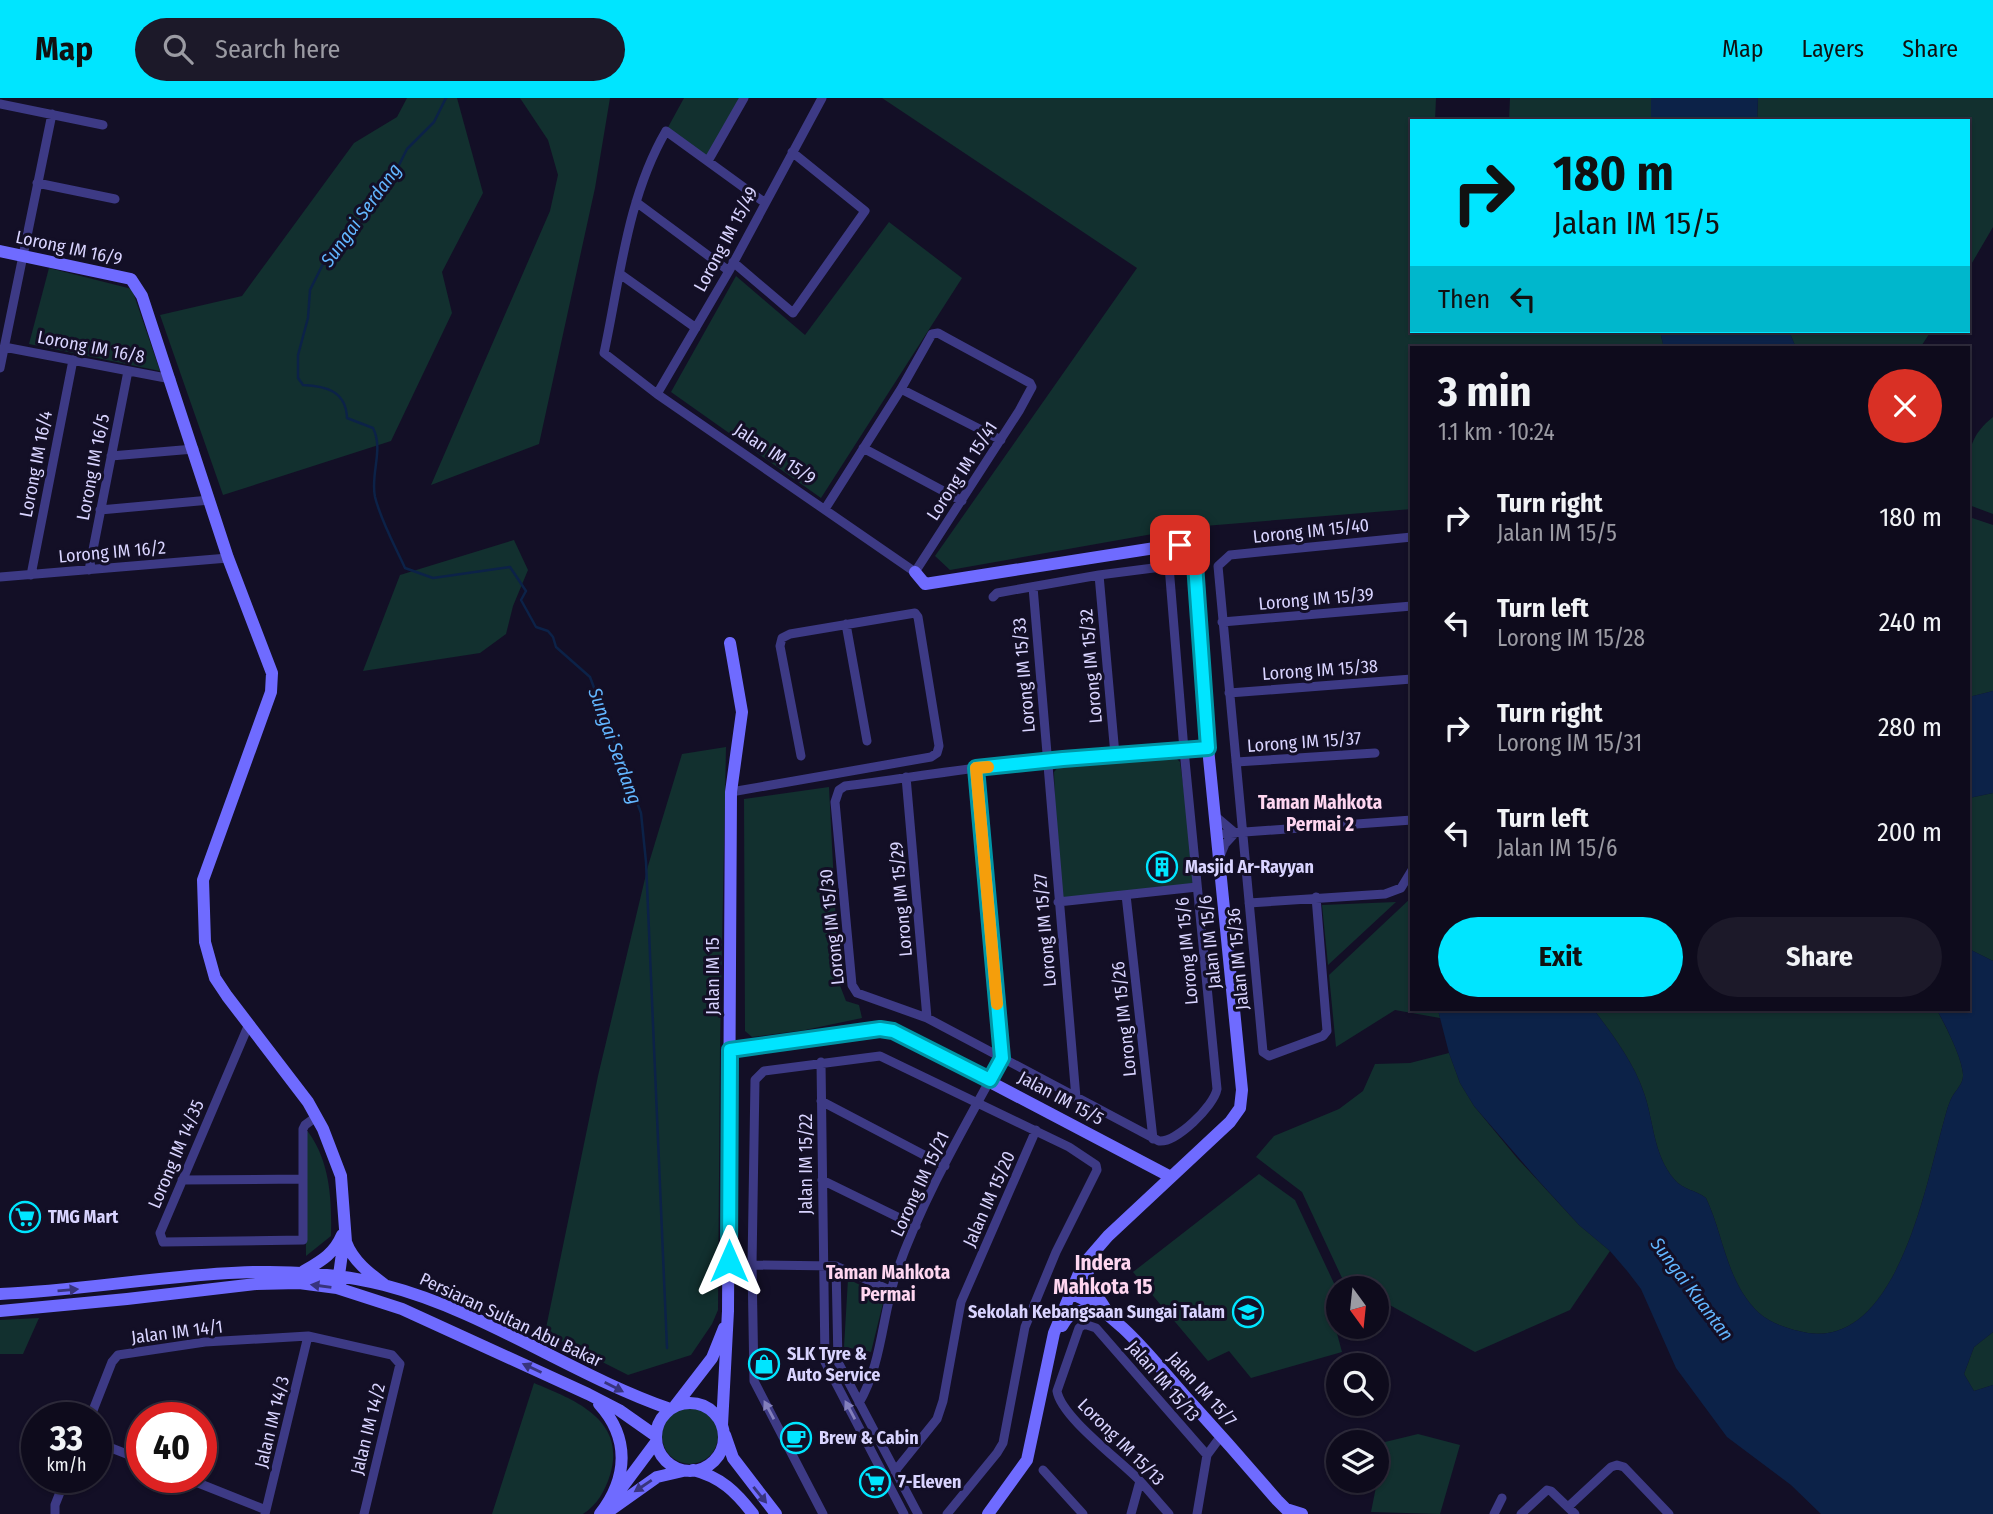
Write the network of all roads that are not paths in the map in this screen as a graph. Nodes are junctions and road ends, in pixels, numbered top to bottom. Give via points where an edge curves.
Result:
1 (744, 98) edge
2 (822, 98) edge
3 (0, 104) edge
4 (52, 114) junction
5 (103, 125) dead end
6 (792, 152) junction
7 (708, 161) junction
8 (37, 183) junction
9 (115, 199) dead end
10 (636, 202) junction
11 (764, 202) junction
12 (0, 251) edge
13 (22, 256) junction
14 (731, 267) junction
15 (620, 274) junction
16 (696, 328) junction
17 (4, 347) junction
18 (73, 360) junction
19 (0, 369) edge
20 (128, 371) junction
21 (171, 379) junction
22 (901, 388) junction
23 (657, 394) junction
24 (1001, 440) junction
25 (194, 449) junction
26 (863, 449) junction
27 (111, 456) junction
28 (210, 500) junction
29 (962, 501) junction
30 (825, 509) junction
31 (100, 510) junction
32 (1410, 537) edge
33 (228, 558) junction
34 (1218, 566) joint
35 (89, 570) junction
36 (915, 572) junction
37 (31, 575) junction
38 (1099, 575) junction
39 (0, 578) edge
40 (925, 584) joint
41 (1033, 587) junction
42 (993, 597) dead end
43 (1410, 606) edge
44 (1223, 622) junction
45 (846, 624) junction
46 (730, 643) dead end
47 (1410, 679) edge
48 (1229, 693) junction
49 (867, 741) dead end
50 (1208, 748) junction
51 (1184, 750) junction
52 (1375, 752) dead end
53 (1115, 755) junction
54 (801, 756) dead end
55 (1047, 760) junction
56 (1236, 762) junction
57 (976, 768) junction
58 (906, 778) junction
59 (731, 792) junction
60 (1215, 816) junction
61 (1410, 820) edge
62 (1239, 832) junction
63 (1217, 834) junction
64 (1219, 857) junction
65 (1410, 873) edge
66 (1197, 887) junction
67 (1126, 895) junction
68 (1316, 897) junction
69 (1058, 902) junction
70 (1249, 902) junction
71 (927, 1018) junction
72 (249, 1024) junction
73 (730, 1050) junction
74 (1002, 1058) junction
75 (821, 1062) junction
76 (990, 1080) junction
77 (1076, 1098) junction
78 (821, 1101) junction
79 (978, 1102) junction
80 (316, 1117) junction
81 (1037, 1130) junction
82 (1153, 1139) junction
83 (1164, 1142) joint
84 (945, 1166) junction
85 (1171, 1177) junction
86 (303, 1179) junction
87 (182, 1180) junction
88 (822, 1180) junction
89 (916, 1226) junction
90 (345, 1229) junction
91 (1108, 1236) junction
92 (752, 1265) junction
93 (823, 1266) junction
94 (836, 1266) junction
95 (304, 1271) junction
96 (339, 1275) junction
97 (385, 1285) junction
98 (891, 1291) junction
99 (1070, 1293) junction
100 (0, 1294) edge
101 (368, 1298) junction
102 (0, 1311) edge
103 (728, 1311) junction
104 (1112, 1318) junction
105 (1096, 1328) joint
106 (309, 1336) junction
107 (1051, 1347) junction
108 (588, 1394) junction
109 (96, 1402) edge
110 (859, 1402) junction
111 (673, 1408) junction
112 (723, 1428) junction
113 (1221, 1436) junction
114 (656, 1439) junction
115 (1207, 1455) junction
116 (690, 1470) junction
117 (1043, 1470) dead end
118 (895, 1471) junction
119 (1140, 1481) junction
120 (217, 1492) edge
121 (60, 1493) edge
122 (1502, 1498) dead end
123 (1571, 1510) edge
124 (265, 1512) edge
125 (55, 1514) edge
126 (363, 1514) edge
127 (600, 1514) edge
128 (753, 1514) edge
129 (776, 1514) edge
130 (823, 1514) edge
131 (904, 1514) edge
132 (918, 1514) edge
133 (947, 1514) edge
134 (988, 1514) edge
135 (1083, 1514) edge
136 (1131, 1514) edge
137 (1169, 1514) edge
138 (1197, 1514) edge
139 (1302, 1514) edge
140 (1494, 1514) edge
141 (1521, 1514) edge
142 (1669, 1514) edge

1 - 7 street
2 - 6 street, Lorong IM 15/49
3 - 4 street
4 - 5 street
4 - 8 street
6 - 11 street, Lorong IM 15/49
6 - 14 street via 865,211 793,313
7 - 10 street via 666,131
7 - 11 street
8 - 9 street
8 - 13 street
10 - 14 street
10 - 15 street
11 - 14 street, Lorong IM 15/49
12 - 13 street, Lorong IM 16/9
13 - 17 street
13 - 21 street, Lorong IM 16/9 via 131,279 142,296
14 - 16 street, Lorong IM 15/49
15 - 16 street
15 - 23 street, Jalan IM 15/9 via 604,354
16 - 23 street, Lorong IM 15/49
17 - 18 street, Lorong IM 16/8
17 - 19 street
18 - 20 street, Lorong IM 16/8
18 - 37 street, Lorong IM 16/4
20 - 21 street, Lorong IM 16/8
20 - 27 street, Lorong IM 16/5
21 - 25 street
22 - 24 street
22 - 24 street, Lorong IM 15/41 via 936,333 1031,385
22 - 26 street
23 - 30 street, Jalan IM 15/9
24 - 29 street, Lorong IM 15/41
25 - 27 street
25 - 28 street
26 - 29 street
26 - 30 street
27 - 31 street, Lorong IM 16/5
28 - 31 street
28 - 33 street
29 - 36 street, Lorong IM 15/41
30 - 36 street, Jalan IM 15/9
31 - 35 street, Lorong IM 16/5
32 - 34 street, Lorong IM 15/40 via 1230,555
33 - 35 street, Lorong IM 16/2
33 - 72 street via 273,682 206,867 202,894 205,942 215,978
34 - 44 street, Jalan IM 15/36
35 - 37 street, Lorong IM 16/2
36 - 40 street, Jalan IM 15/9
37 - 39 street, Lorong IM 16/2
38 - 41 street
38 - 51 street, Lorong IM 15/6 via 1169,566
38 - 53 street, Lorong IM 15/32
40 - 50 street, Jalan IM 15/6 via 1174,545 1186,547 1195,564
41 - 42 street
41 - 55 street, Lorong IM 15/33
43 - 44 street, Lorong IM 15/39
44 - 48 street, Jalan IM 15/36
45 - 49 street
45 - 54 street via 790,634 780,642
45 - 59 street via 909,612 918,617 937,753
46 - 59 street, Jalan IM 15 via 742,712
47 - 48 street, Lorong IM 15/38
48 - 56 street, Jalan IM 15/36
50 - 51 street
50 - 60 street, Jalan IM 15/6
51 - 53 street
51 - 66 street, Lorong IM 15/6
52 - 56 street, Lorong IM 15/37
53 - 55 street
55 - 57 street
55 - 69 street, Lorong IM 15/27
56 - 62 street, Jalan IM 15/36
57 - 58 street
57 - 74 street
58 - 71 street, Lorong IM 15/29
58 - 71 street, Lorong IM 15/30 via 845,786 835,802 852,985 857,993
59 - 73 street, Jalan IM 15
60 - 62 street
60 - 63 street, Jalan IM 15/6
61 - 62 street
62 - 63 street
62 - 64 street
62 - 70 street, Jalan IM 15/36
63 - 64 street, Jalan IM 15/6
64 - 85 street, Jalan IM 15/6 via 1242,1096 1230,1122
65 - 68 street via 1395,892
66 - 67 street
66 - 83 street, Lorong IM 15/6 via 1217,1089 1212,1104
67 - 69 street
67 - 82 street, Lorong IM 15/26
68 - 70 street
68 - 70 street, Jalan IM 15/36 via 1327,1031 1269,1056 1265,1055
69 - 77 street, Lorong IM 15/27
71 - 74 street, Lorong IM 15/30
72 - 80 street
72 - 87 street, Lorong IM 14/35
73 - 76 street, Jalan IM 15/5 via 880,1029 893,1031
73 - 103 street, Jalan IM 15
74 - 76 street, Lorong IM 15/21
74 - 77 street, Lorong IM 15/30
75 - 78 street, Jalan IM 15/22
75 - 79 street via 880,1056
75 - 92 street via 765,1071 755,1080
76 - 79 street, Lorong IM 15/21
76 - 85 street, Jalan IM 15/5
77 - 82 street, Lorong IM 15/30
78 - 84 street
78 - 88 street, Jalan IM 15/22
79 - 81 street
79 - 84 street, Lorong IM 15/21
80 - 86 street, Lorong IM 14/35 via 303,1129
80 - 90 street via 341,1176
81 - 118 street, Jalan IM 15/20 via 961,1302 937,1419
81 - 133 street via 1096,1165 1097,1173 1024,1327 1003,1443
82 - 83 street, Lorong IM 15/30
84 - 89 street, Lorong IM 15/21
85 - 91 street, Jalan IM 15/6
86 - 87 street
86 - 87 street, Lorong IM 14/35 via 303,1240 163,1242 160,1233
88 - 89 street
88 - 93 street, Jalan IM 15/22
89 - 98 street, Lorong IM 15/21
90 - 95 street via 328,1257
90 - 96 street
90 - 97 street via 349,1251
91 - 99 street, Jalan IM 15/6 via 1086,1259
91 - 104 street via 1091,1260 1087,1275
92 - 93 street
130 -> 92 street via 754,1381
93 - 94 street
131 -> 93 street, Jalan IM 15/22 via 825,1362
94 - 98 street
94 - 110 street via 837,1356
95 - 96 street, Persiaran Sultan Abu Bakar
100 -> 95 street, Persiaran Sultan Abu Bakar via 244,1272
96 - 97 street, Persiaran Sultan Abu Bakar
96 - 101 street
97 -> 111 street, Persiaran Sultan Abu Bakar via 502,1331 632,1396
98 - 110 street, Lorong IM 15/21 via 877,1356
99 - 104 street, Jalan IM 15/7
99 - 107 street, Jalan IM 15/6
101 -> 102 street, Persiaran Sultan Abu Bakar via 337,1288 256,1284
108 -> 101 street, Persiaran Sultan Abu Bakar via 402,1309
103 - 111 street, Jalan IM 15 via 712,1358
103 - 112 street, Jalan IM 15
104 - 107 street via 1083,1309 1070,1313
104 - 113 street, Jalan IM 15/7
105 - 115 street, Jalan IM 15/13
105 - 119 street, Lorong IM 15/13 via 1084,1324 1076,1334 1058,1400
106 - 109 street, Jalan IM 14/1 via 205,1342 118,1355
106 - 124 street, Jalan IM 14/3
106 - 126 street, Jalan IM 14/2 via 392,1355 400,1364
107 - 134 street, Jalan IM 15/6 via 1027,1460
108 - 114 street, Persiaran Sultan Abu Bakar
108 - 127 street via 614,1423 621,1448 617,1487
110 - 118 street
111 - 112 street via 687,1403 706,1406
111 - 114 street via 658,1424
112 - 116 street via 718,1456 710,1464
112 -> 129 street via 733,1458
113 - 115 street
113 - 139 street, Jalan IM 15/7 via 1286,1509
114 - 116 street via 664,1459
116 -> 114 street via 657,1477 605,1514
115 - 138 street
116 - 128 street via 728,1485
117 - 135 street
118 - 132 street
119 - 136 street
119 - 137 street, Lorong IM 15/13
120 - 124 street
121 - 125 street
122 - 140 street
123 - 141 street via 1551,1491 1543,1492
123 - 142 street via 1617,1465

